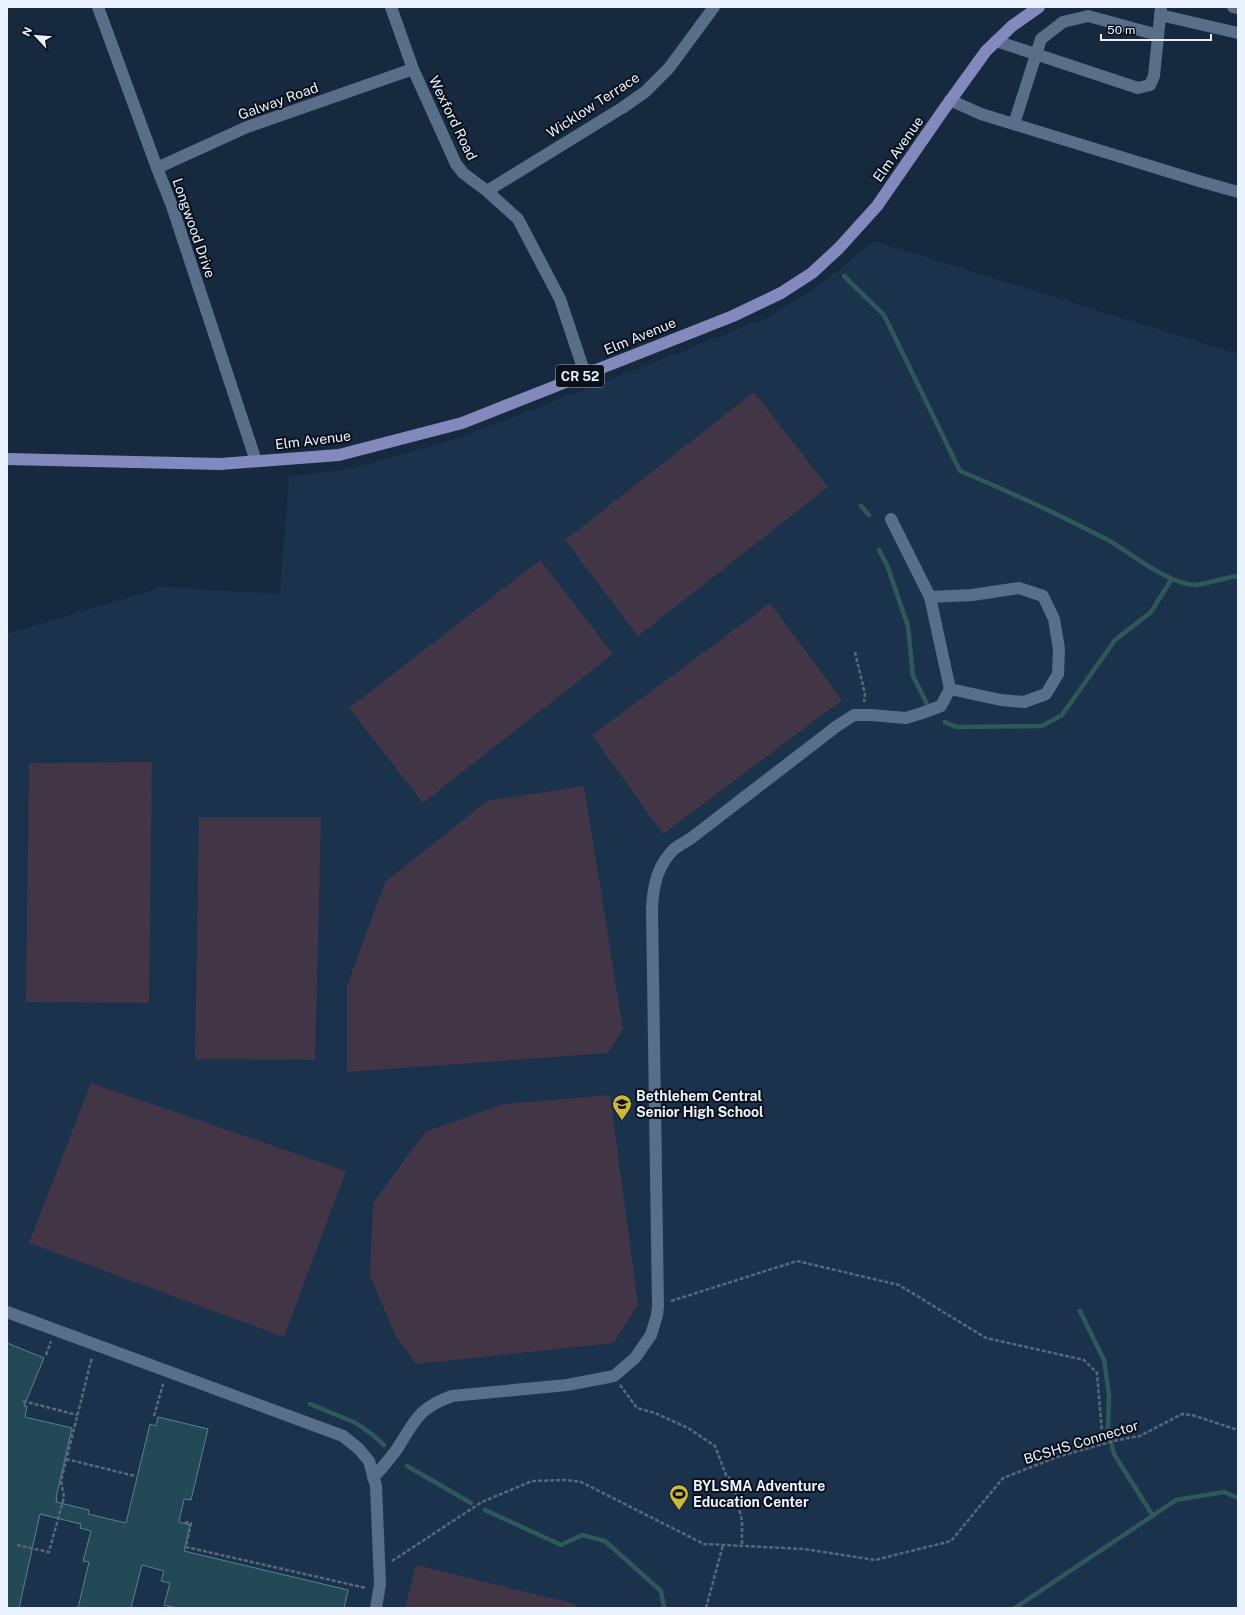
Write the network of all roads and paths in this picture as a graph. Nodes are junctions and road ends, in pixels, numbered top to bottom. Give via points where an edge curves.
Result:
1 (98, 7) edge
2 (391, 7) edge
3 (714, 7) edge
4 (1040, 7) edge
5 (1233, 7) edge
6 (1238, 8) edge
7 (1161, 11) edge
8 (1238, 33) edge
9 (1158, 35) junction
10 (996, 42) junction
11 (1035, 54) junction
12 (412, 69) junction
13 (950, 100) junction
14 (1014, 124) junction
15 (156, 168) junction
16 (487, 191) junction
17 (1238, 192) edge
18 (584, 374) junction
19 (7, 459) edge
20 (256, 461) junction
21 (891, 519) dead end
22 (930, 597) junction
23 (855, 652) dead end
24 (950, 689) junction
25 (862, 715) junction
26 (658, 1306) junction
27 (7, 1312) edge
28 (96, 1344) junction
29 (167, 1370) junction
30 (614, 1376) junction
31 (22, 1401) dead end
32 (77, 1415) junction
33 (154, 1416) dead end
34 (1238, 1430) edge
35 (1103, 1444) junction
36 (66, 1459) junction
37 (135, 1476) dead end
38 (373, 1478) junction
39 (185, 1522) dead end
40 (18, 1545) dead end
41 (723, 1545) junction
42 (742, 1546) junction
43 (380, 1568) junction
44 (379, 1591) junction
45 (376, 1608) edge
46 (706, 1608) edge

1 - 15 street, Longwood Drive
2 - 12 street, Wexford Road
3 - 16 street, Wicklow Terrace via 669,68 645,92
4 - 10 main road, Elm Avenue / CR 52 via 1012,26
5 - 6 street
7 - 8 street
7 - 9 street
9 - 11 street via 1088,16 1063,22 1041,39
9 - 11 street via 1154,76 1150,85 1138,88
10 - 11 street
10 - 13 main road, Elm Avenue / CR 52 via 986,51
11 - 14 street
12 - 15 street, Galway Road via 248,128
12 - 16 street, Wexford Road via 456,164 463,173
13 - 14 street via 981,114
13 - 18 main road, Elm Avenue / CR 52 via 877,206 812,273 781,293 733,316
14 - 17 street
15 - 20 street, Longwood Drive via 172,206
16 - 18 street, Wexford Road via 518,219 560,299
18 - 20 main road, Elm Avenue / CR 52 via 447,427 339,455
19 - 20 main road, Elm Avenue / CR 52 via 220,464
21 - 22 street
22 - 24 street
22 - 24 street via 972,595 1019,588 1043,596 1054,619 1059,649 1058,674 1046,694 1024,702 1001,700
23 - 25 path via 865,694
24 - 25 street via 941,706 922,714 906,718
25 - 26 street via 854,715 837,726 675,848 656,875 652,909
26 - 30 street via 651,1335 635,1358
26 - 35 path via 797,1261 899,1285 986,1338 1084,1360 1097,1373
27 - 28 street
28 - 29 street
28 - 32 path
29 - 33 path
29 - 38 street via 343,1436 359,1449 368,1461
30 - 38 street via 567,1385 452,1396 435,1402 414,1422 396,1450
30 - 42 path via 637,1408 688,1428 716,1446 726,1475 733,1483 742,1521
31 - 32 path
32 - 36 path
34 - 35 path, BCSHS Connector via 1182,1414 1140,1436
35 - 42 path, BCSHS Connector via 1060,1456 1003,1478 951,1541 875,1560 804,1549
36 - 37 path
36 - 40 path via 61,1481 64,1497 49,1552
38 - 43 street via 376,1486
39 - 44 path via 191,1524 186,1547
41 - 42 path, BCSHS Connector
41 - 43 path, BCSHS Connector via 704,1544 581,1482 532,1481 482,1502
41 - 46 path
43 - 44 street
44 - 45 street

